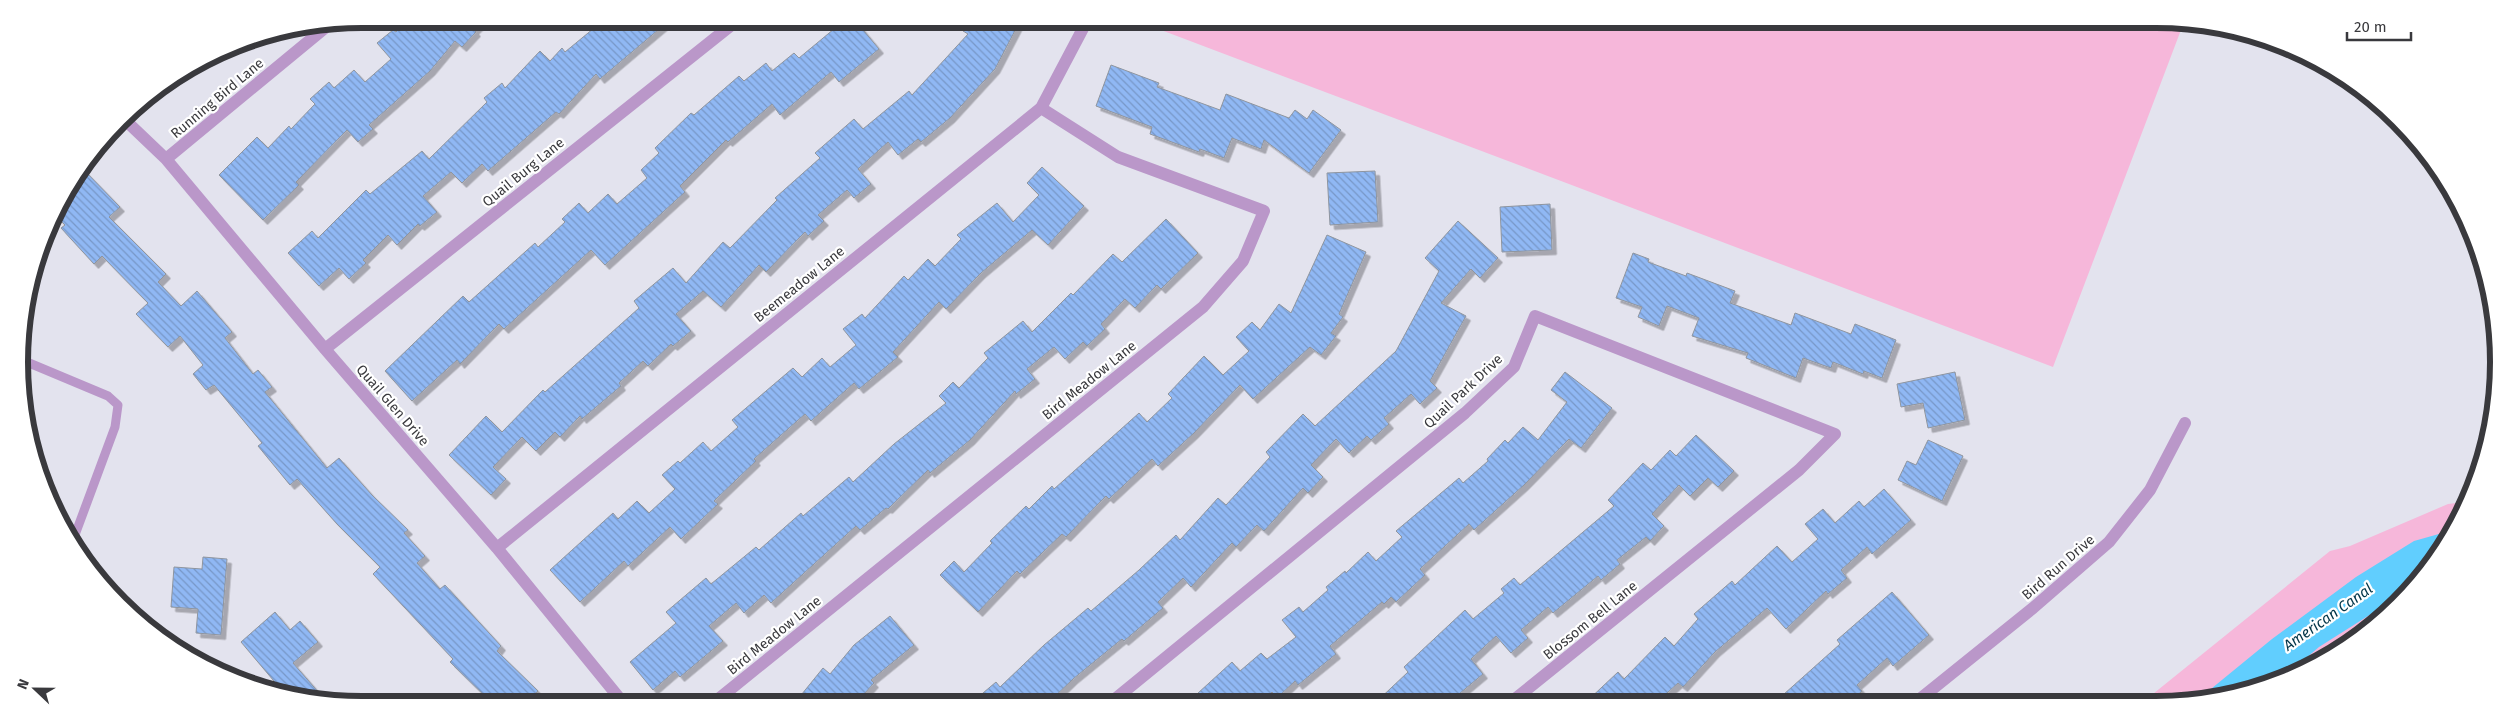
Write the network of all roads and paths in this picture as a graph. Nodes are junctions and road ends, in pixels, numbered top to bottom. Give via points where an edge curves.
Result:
1 (728, 28) edge
2 (1083, 28) edge
3 (323, 30) edge
4 (1041, 108) junction
5 (128, 122) edge
6 (125, 125) edge
7 (134, 128) junction
8 (166, 159) junction
9 (326, 349) junction
10 (28, 363) edge
11 (2185, 423) dead end
12 (75, 534) edge
13 (497, 548) junction
14 (1689, 559) joint
15 (618, 696) edge
16 (722, 696) edge
17 (1119, 696) edge
18 (1519, 696) edge
19 (1925, 696) edge

1 - 9 street, Quail Burg Lane
2 - 4 street, Beemeadow Lane
3 - 8 street, Running Bird Lane
4 - 13 street, Beemeadow Lane
4 - 16 street, Bird Meadow Lane via 1118,157 1264,211 1243,261 1203,307
5 - 7 street, Quail Glen Drive
6 - 7 street, Quail Glen Drive
7 - 8 street, Quail Glen Drive
8 - 9 street, Quail Glen Drive
9 - 13 street, Quail Glen Drive
10 - 12 lane via 108,396 118,405 115,427
11 - 19 street, Bird Run Drive via 2150,490 2109,542
13 - 15 street, Quail Glen Drive
14 - 17 street, Quail Park Drive via 1799,470 1835,434 1535,316 1514,367 1465,414
14 - 18 street, Blossom Bell Lane

